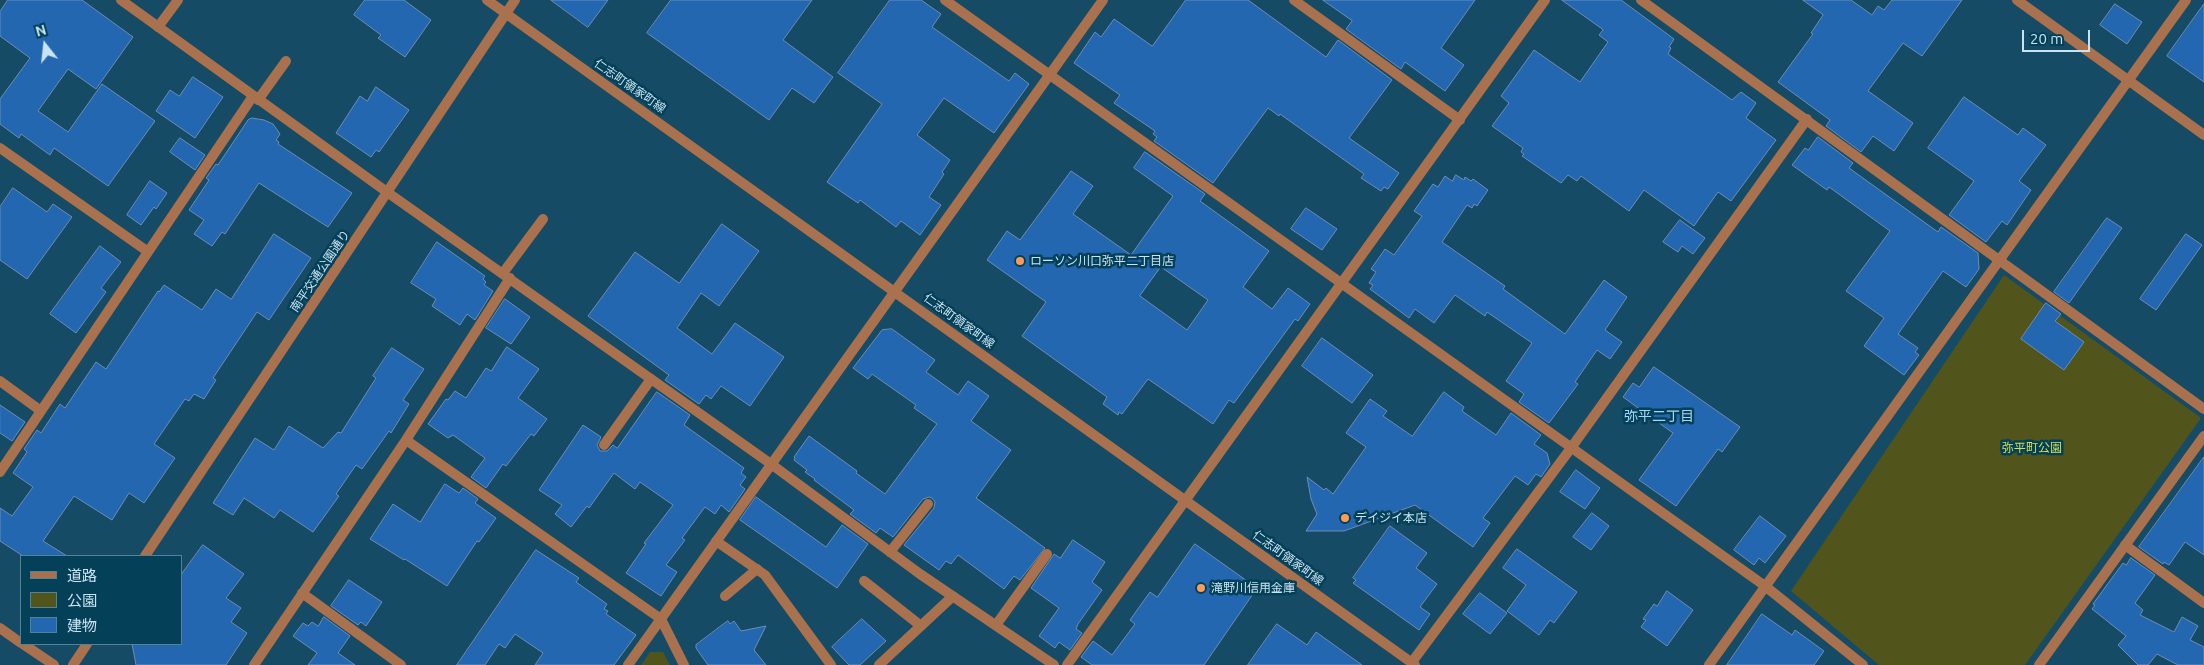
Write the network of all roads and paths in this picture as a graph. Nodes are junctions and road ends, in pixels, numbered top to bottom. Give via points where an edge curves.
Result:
1 (121, 0) edge
2 (178, 0) edge
3 (487, 0) edge
4 (516, 0) edge
5 (945, 0) edge
6 (1103, 0) edge
7 (1294, 0) edge
8 (1545, 0) edge
9 (1642, 0) edge
10 (2016, 0) edge
11 (2186, 0) edge
12 (506, 13) junction
13 (158, 27) junction
14 (286, 61) dead end
15 (1049, 74) junction
16 (2128, 80) junction
17 (256, 98) junction
18 (1807, 119) junction
19 (1460, 120) junction
20 (2204, 135) edge
21 (0, 148) edge
22 (387, 192) junction
23 (543, 219) dead end
24 (147, 251) junction
25 (2000, 260) junction
26 (506, 276) junction
27 (1343, 283) junction
28 (896, 292) junction
29 (651, 379) junction
30 (0, 381) edge
31 (2204, 409) edge
32 (41, 411) junction
33 (2204, 436) edge
34 (406, 440) junction
35 (604, 445) dead end
36 (1571, 448) junction
37 (771, 464) junction
38 (0, 472) edge
39 (1186, 500) junction
40 (928, 504) dead end
41 (716, 541) junction
42 (2125, 545) junction
43 (890, 552) junction
44 (1047, 554) dead end
45 (146, 555) edge
46 (757, 569) junction
47 (864, 581) dead end
48 (1766, 586) junction
49 (302, 593) junction
50 (725, 596) dead end
51 (952, 596) junction
52 (2204, 603) edge
53 (661, 619) junction
54 (996, 625) junction
55 (921, 626) junction
56 (0, 628) edge
57 (20, 642) edge
58 (25, 645) edge
59 (86, 645) edge
60 (1413, 664) edge
61 (54, 665) edge
62 (73, 665) edge
63 (254, 665) edge
64 (400, 665) edge
65 (628, 665) edge
66 (684, 665) edge
67 (831, 665) edge
68 (880, 665) edge
69 (1054, 665) edge
70 (1067, 665) edge
71 (1709, 665) edge
72 (1863, 665) edge
73 (2039, 665) edge

1 - 13 street
2 - 13 street
3 - 12 street, 仁志町領家町線
4 - 12 street, 南平交通公園通り
5 - 15 street
6 - 15 street
7 - 19 street
8 - 19 street
9 - 18 street
10 - 16 street
11 - 16 street
12 - 22 street, 南平交通公園通り
12 - 28 street, 仁志町領家町線
13 - 17 street
14 - 17 street
15 - 27 street
15 - 28 street
16 - 20 street
16 - 25 street
17 - 22 street
17 - 24 street
18 - 25 street
18 - 36 street
19 - 27 street
21 - 24 street
22 - 26 street
22 - 45 street, 南平交通公園通り
23 - 26 street
24 - 32 street
25 - 31 street
25 - 48 street
26 - 29 street
26 - 34 street
27 - 36 street
27 - 39 street
28 - 37 street
28 - 39 street, 仁志町領家町線
29 - 35 street
29 - 37 street
30 - 32 street
32 - 38 street
33 - 42 street
34 - 49 street
34 - 53 street
36 - 48 street
36 - 60 street
37 - 41 street
37 - 43 street
39 - 60 street, 仁志町領家町線
39 - 70 street
40 - 43 street
41 - 46 street
41 - 53 street
42 - 52 street
42 - 73 street
43 - 51 street
44 - 54 street
46 - 50 street
46 - 67 street via 765,575
47 - 55 street
48 - 71 street
48 - 72 street
49 - 63 street
49 - 64 street
51 - 54 street
51 - 55 street
53 - 65 street
53 - 66 street
54 - 69 street
55 - 68 street
56 - 57 street
58 - 61 street
59 - 62 street

